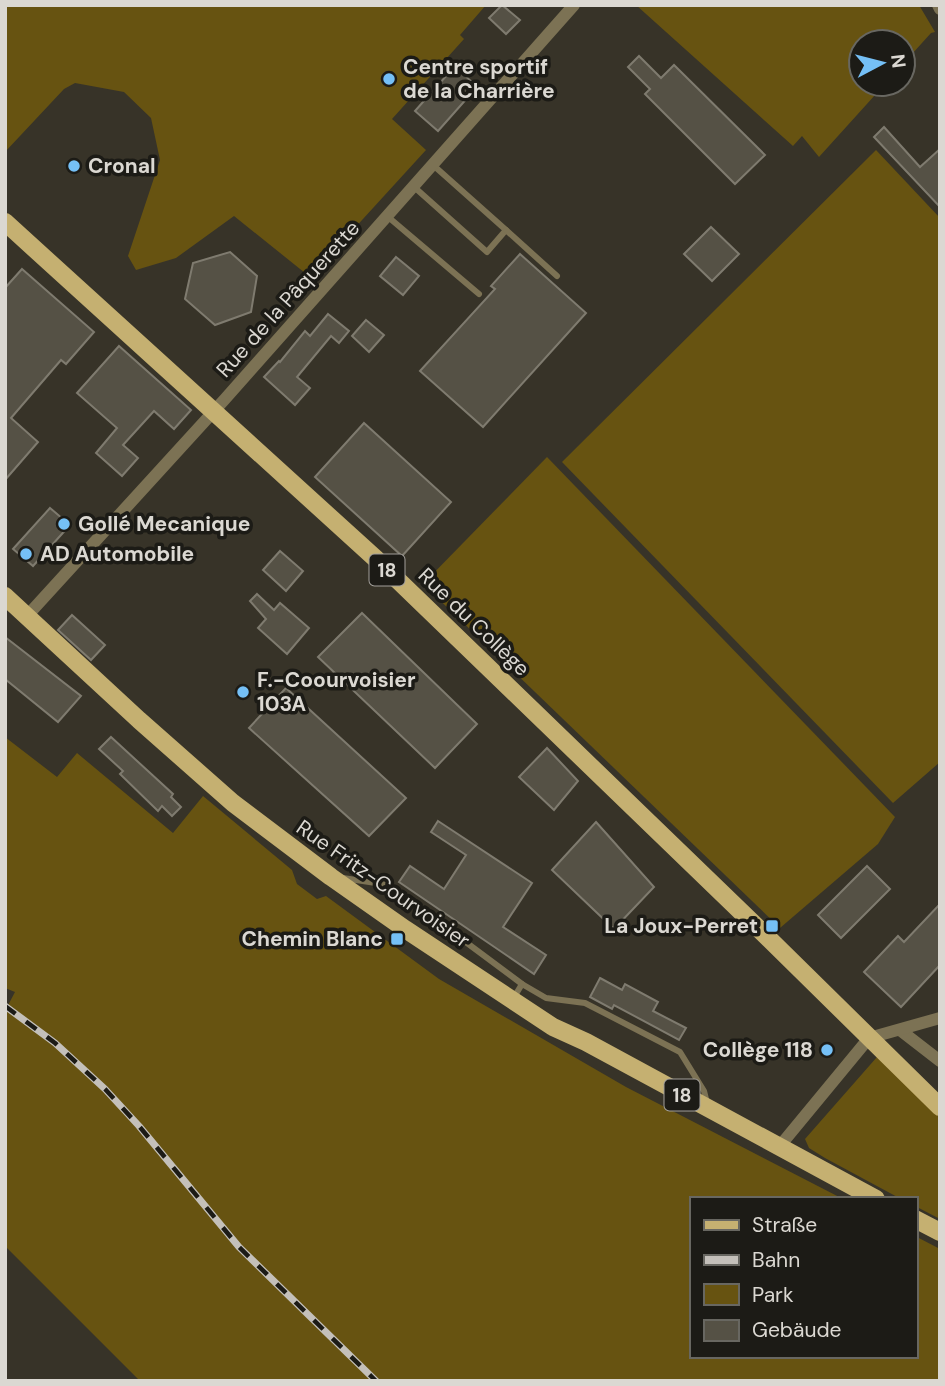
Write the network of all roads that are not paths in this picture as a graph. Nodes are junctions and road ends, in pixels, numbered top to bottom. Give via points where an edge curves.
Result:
1 (574, 5) edge
2 (432, 164) junction
3 (414, 186) junction
4 (387, 216) junction
5 (5, 222) edge
6 (506, 230) junction
7 (557, 276) dead end
8 (479, 294) dead end
9 (214, 411) junction
10 (6, 598) edge
11 (27, 616) junction
12 (331, 877) junction
13 (517, 992) junction
14 (940, 1018) edge
15 (900, 1030) junction
16 (869, 1038) junction
17 (940, 1061) edge
18 (940, 1107) edge
19 (708, 1109) junction
20 (779, 1147) junction
21 (872, 1197) edge
22 (917, 1220) edge
23 (940, 1232) edge

1 - 2 street, Rue de la Pâquerette
2 - 3 street, Rue de la Pâquerette
2 - 6 lane
3 - 4 street, Rue de la Pâquerette
3 - 6 lane via 487,251
4 - 8 lane
4 - 9 street, Rue de la Pâquerette
5 - 9 main road, Rue du Collège / 18
6 - 7 lane
9 - 11 street, Rue de la Pâquerette
9 - 16 main road, Rue du Collège / 18 via 386,568
10 - 11 main road, Rue Fritz-Courvoisier / 18
11 - 12 main road, Rue Fritz-Courvoisier / 18 via 233,803
12 - 13 main road, Rue Fritz-Courvoisier / 18 via 422,941
12 - 13 lane via 389,885
13 - 19 main road, Rue Fritz-Courvoisier / 18 via 553,1027
13 - 19 lane via 585,1003 680,1052 704,1091
14 - 15 street
15 - 16 street
15 - 17 street
16 - 18 main road, 18
16 - 20 street
19 - 20 main road, Rue Fritz-Courvoisier / 18
20 - 21 main road, 18
22 - 23 main road

